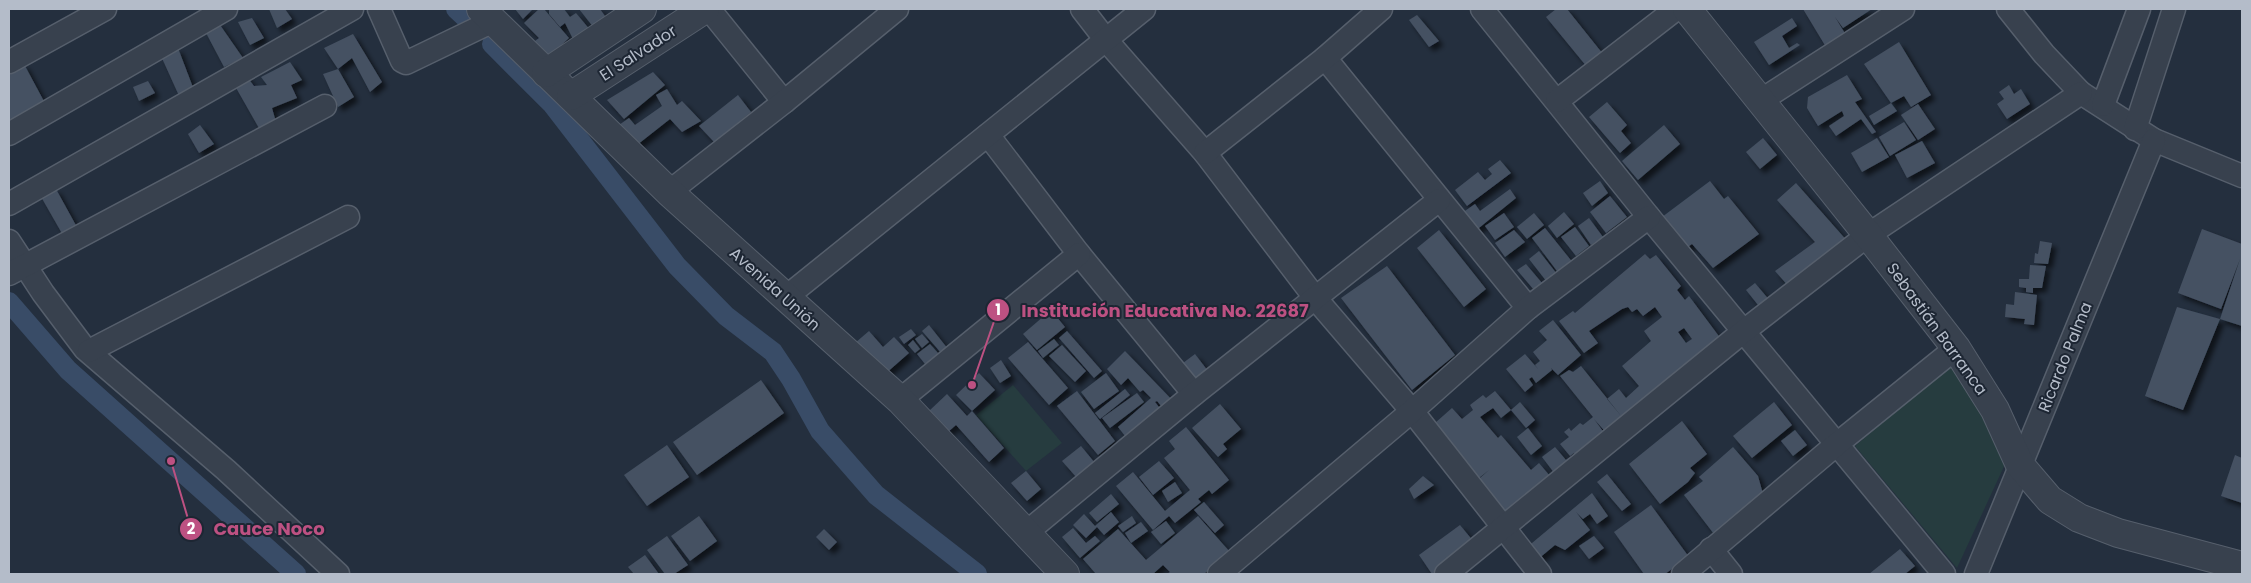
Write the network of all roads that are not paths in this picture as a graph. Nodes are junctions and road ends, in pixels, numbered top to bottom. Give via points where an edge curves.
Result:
1 (105, 9) edge
2 (226, 9) edge
3 (352, 9) edge
4 (379, 9) edge
5 (642, 9) edge
6 (707, 9) edge
7 (1082, 9) edge
8 (1144, 9) edge
9 (1381, 9) edge
10 (1482, 9) edge
11 (1676, 9) edge
12 (1687, 9) edge
13 (1904, 9) edge
14 (2008, 9) edge
15 (2139, 9) edge
16 (2174, 9) edge
17 (886, 12) edge
18 (487, 15) edge
19 (1106, 40) junction
20 (1324, 58) junction
21 (9, 62) edge
22 (546, 73) junction
23 (2081, 93) junction
24 (571, 96) junction
25 (1760, 100) junction
26 (1557, 101) junction
27 (784, 102) junction
28 (2103, 105) junction
29 (324, 106) dead end
30 (9, 134) edge
31 (2144, 134) junction
32 (988, 135) junction
33 (1205, 152) junction
34 (2242, 176) edge
35 (669, 192) junction
36 (1439, 200) junction
37 (9, 204) edge
38 (348, 217) dead end
39 (1649, 217) junction
40 (1868, 235) junction
41 (9, 241) edge
42 (1079, 254) junction
43 (17, 269) edge
44 (785, 298) junction
45 (1316, 299) junction
46 (1528, 308) junction
47 (1744, 331) junction
48 (1956, 348) junction
49 (89, 351) junction
50 (1194, 394) junction
51 (900, 400) junction
52 (1412, 411) junction
53 (1837, 444) junction
54 (2020, 465) junction
55 (1503, 529) junction
56 (1027, 532) junction
57 (1711, 550) junction
58 (2239, 564) edge
59 (338, 574) edge
60 (1065, 574) edge
61 (1219, 574) edge
62 (1446, 574) edge
63 (1540, 574) edge
64 (1683, 574) edge
65 (1731, 574) edge
66 (1944, 574) edge
67 (1976, 574) edge

1 - 21 street
2 - 30 street
3 - 37 street
4 - 18 street via 402,62 406,63
5 - 22 street, El Salvador
6 - 24 street, El Salvador
6 - 27 street
7 - 19 street
8 - 19 street
9 - 20 street
10 - 26 street
11 - 26 street
12 - 25 street, Sebastián Barranca
13 - 25 street
14 - 23 street
15 - 28 street
16 - 31 street, Ricardo Palma
17 - 27 street
18 - 22 street, Avenida Unión
19 - 32 street
19 - 33 street
20 - 33 street
20 - 36 street
22 - 24 street, Avenida Unión
23 - 28 street
23 - 40 street
24 - 35 street, Avenida Unión
25 - 40 street, Sebastián Barranca
26 - 39 street
27 - 35 street
28 - 31 street
29 - 43 street
31 - 34 street
31 - 54 street, Ricardo Palma
32 - 42 street
32 - 44 street
33 - 45 street
35 - 44 street, Avenida Unión
36 - 45 street
36 - 46 street
38 - 49 street
39 - 46 street
39 - 47 street
40 - 47 street
40 - 48 street, Sebastián Barranca
41 - 43 street
42 - 50 street
42 - 51 street
43 - 49 street via 43,293
44 - 51 street, Avenida Unión
45 - 50 street
45 - 52 street
46 - 52 street
47 - 53 street
47 - 55 street
48 - 53 street
48 - 54 street, Sebastián Barranca via 1995,410
49 - 59 street via 226,470
50 - 56 street
51 - 56 street, Avenida Unión
52 - 55 street
52 - 61 street
53 - 57 street
53 - 66 street
54 - 58 street, Sebastián Barranca via 2050,500 2079,518 2118,533
54 - 67 street, Ricardo Palma
55 - 62 street
55 - 63 street
56 - 60 street, Avenida Unión
57 - 64 street
57 - 65 street

